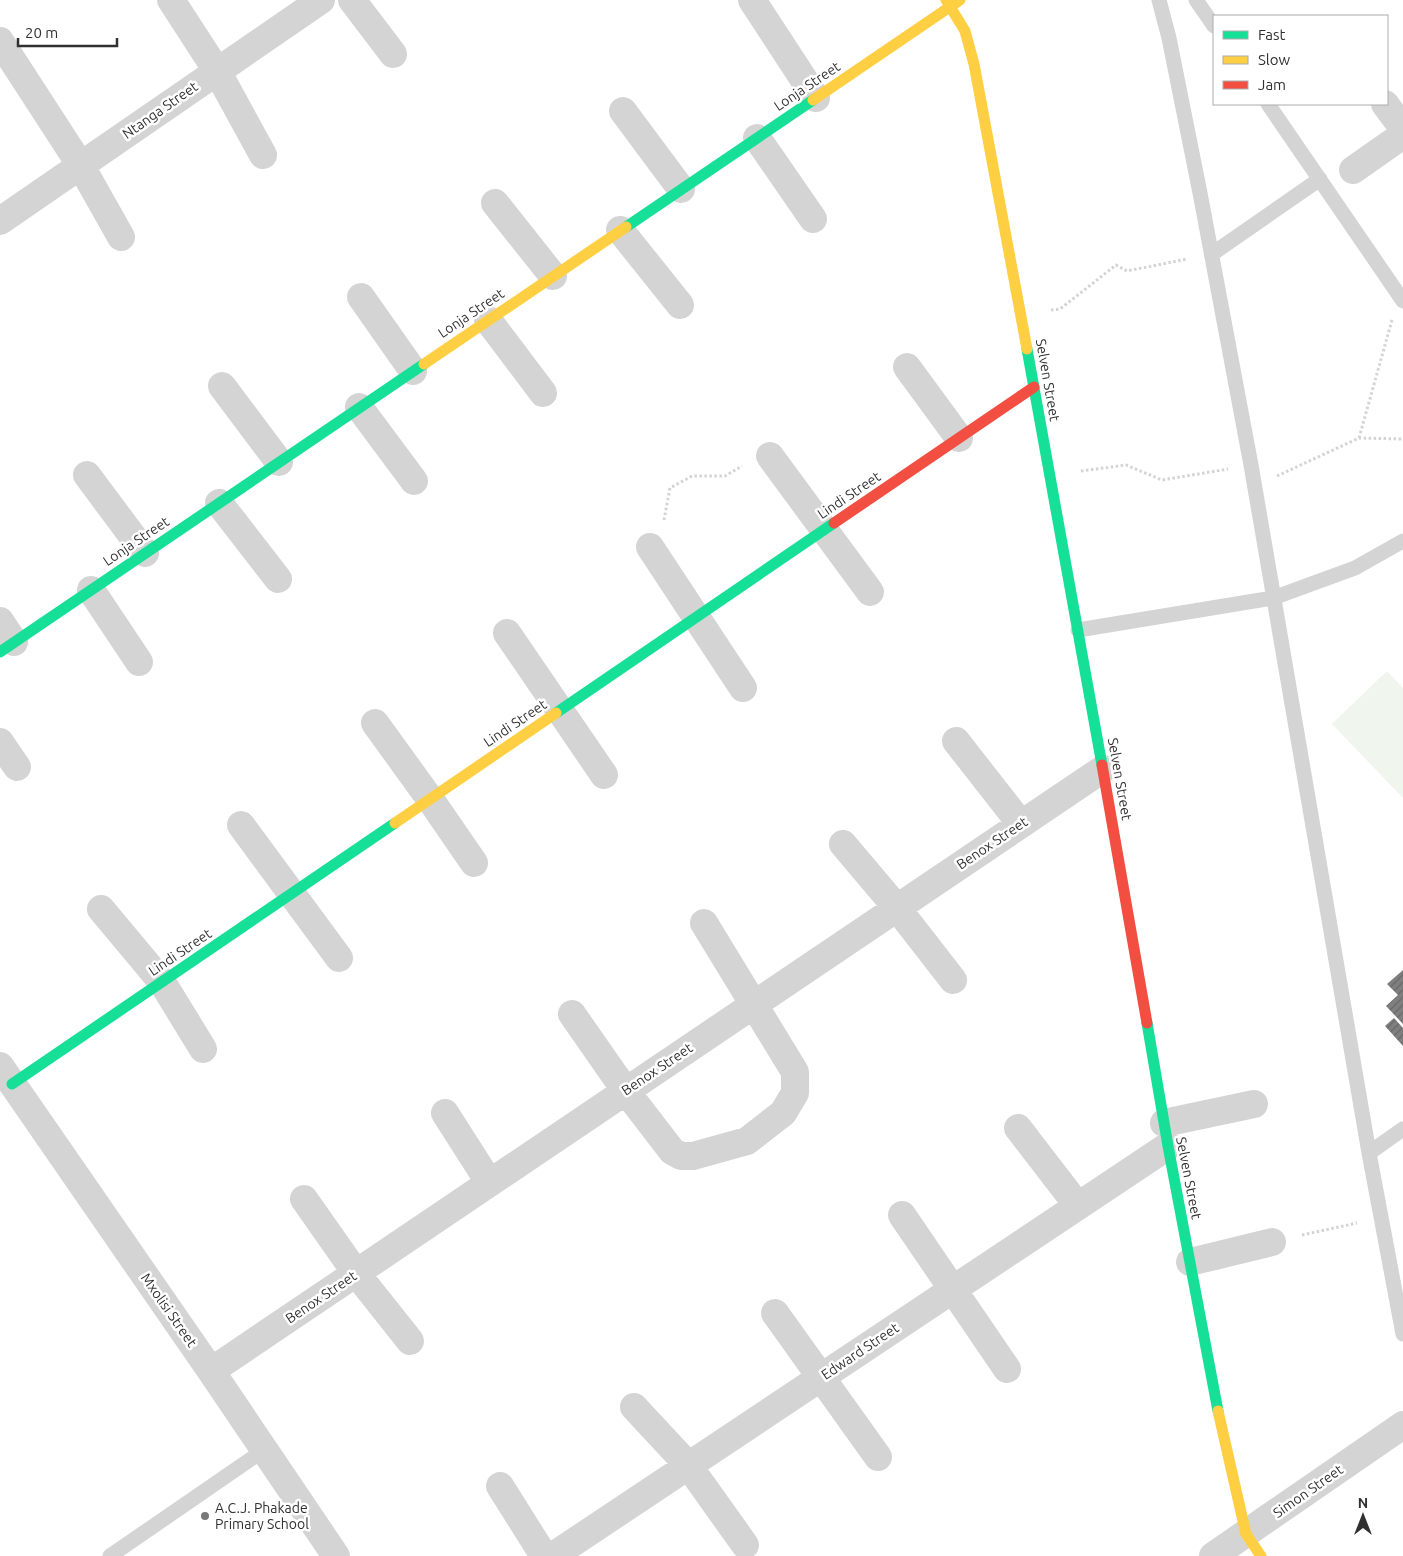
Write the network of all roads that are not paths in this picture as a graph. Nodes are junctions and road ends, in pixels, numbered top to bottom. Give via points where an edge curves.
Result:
1 (171, 0) edge
2 (321, 0) edge
3 (352, 0) edge
4 (752, 0) edge
5 (1159, 0) edge
6 (1196, 0) edge
7 (952, 2) edge
8 (1213, 25) edge
9 (0, 41) edge
10 (393, 54) dead end
11 (217, 71) junction
12 (816, 98) junction
13 (1269, 105) edge
14 (1386, 105) edge
15 (623, 111) dead end
16 (1403, 128) edge
17 (1403, 135) edge
18 (757, 138) junction
19 (262, 155) dead end
20 (81, 166) junction
21 (1353, 170) dead end
22 (1320, 180) junction
23 (681, 189) junction
24 (495, 203) dead end
25 (813, 219) dead end
26 (0, 221) edge
27 (620, 230) junction
28 (121, 237) dead end
29 (1212, 254) junction
30 (553, 276) junction
31 (361, 297) dead end
32 (1401, 298) edge
33 (680, 305) dead end
34 (488, 320) junction
35 (907, 367) dead end
36 (413, 371) junction
37 (222, 386) dead end
38 (1034, 387) junction
39 (543, 393) dead end
40 (359, 408) junction
41 (959, 438) junction
42 (770, 456) road end
43 (279, 462) junction
44 (87, 475) dead end
45 (414, 481) dead end
46 (219, 503) junction
47 (825, 530) junction
48 (1403, 541) edge
49 (650, 548) road end
50 (145, 553) junction
51 (278, 579) dead end
52 (91, 590) junction
53 (870, 592) dead end
54 (1274, 598) junction
55 (696, 618) junction
56 (1078, 630) junction
57 (507, 633) dead end
58 (5, 638) edge
59 (139, 662) dead end
60 (743, 688) dead end
61 (560, 710) junction
62 (375, 723) dead end
63 (956, 741) dead end
64 (0, 742) edge
65 (17, 767) dead end
66 (1103, 769) junction
67 (604, 775) dead end
68 (430, 799) junction
69 (1021, 824) junction
70 (241, 825) dead end
71 (843, 844) dead end
72 (474, 864) dead end
73 (292, 893) junction
74 (897, 908) junction
75 (101, 909) dead end
76 (704, 923) dead end
77 (339, 958) dead end
78 (953, 980) dead end
79 (162, 982) junction
80 (755, 1004) junction
81 (572, 1014) dead end
82 (203, 1049) dead end
83 (6, 1075) edge
84 (625, 1090) junction
85 (1254, 1104) dead end
86 (445, 1113) dead end
87 (1018, 1128) dead end
88 (1403, 1129) edge
89 (1166, 1134) junction
90 (1368, 1153) junction
91 (490, 1182) junction
92 (304, 1199) dead end
93 (1078, 1206) junction
94 (902, 1215) dead end
95 (1272, 1242) road end
96 (1190, 1262) junction
97 (356, 1273) junction
98 (952, 1289) junction
99 (775, 1314) dead end
100 (1403, 1334) edge
101 (410, 1341) dead end
102 (1008, 1369) dead end
103 (211, 1372) junction
104 (820, 1378) junction
105 (634, 1407) dead end
106 (1403, 1425) edge
107 (264, 1450) junction
108 (878, 1457) dead end
109 (688, 1466) junction
110 (500, 1486) dead end
111 (1246, 1534) junction
112 (745, 1545) dead end
113 (110, 1556) edge
114 (336, 1556) edge
115 (544, 1556) edge
116 (553, 1556) edge
117 (1213, 1556) edge
118 (1261, 1556) edge

1 - 11 street
2 - 11 street, Ntanga Street
3 - 10 street
4 - 12 street
5 - 29 lane
6 - 8 lane
7 - 12 street, Lonja Street
7 - 38 street, Selven Street via 965,31 974,64
9 - 20 street
11 - 19 street
11 - 20 street, Ntanga Street
12 - 18 street, Lonja Street
13 - 22 lane
14 - 16 street
15 - 23 street
17 - 21 street
18 - 23 street, Lonja Street
18 - 25 street
20 - 26 street, Ntanga Street
20 - 28 street
22 - 29 lane
22 - 32 lane
23 - 27 street, Lonja Street
24 - 30 street
27 - 30 street, Lonja Street
27 - 33 street
29 - 54 lane
30 - 34 street, Lonja Street
31 - 36 street
34 - 36 street, Lonja Street
34 - 39 street
35 - 41 street
36 - 40 street, Lonja Street
37 - 43 street
38 - 41 street, Lindi Street
38 - 56 street, Selven Street
40 - 43 street, Lonja Street
40 - 45 street
41 - 47 street, Lindi Street
42 - 47 street
43 - 46 street, Lonja Street
44 - 50 street
46 - 50 street, Lonja Street
46 - 51 street
47 - 53 street
47 - 55 street, Lindi Street
48 - 54 lane via 1355,568
49 - 55 street
50 - 52 street, Lonja Street
52 - 58 street, Lonja Street
52 - 59 street
54 - 56 lane
54 - 90 lane
55 - 60 street
55 - 61 street, Lindi Street
56 - 66 street, Selven Street
57 - 61 street
61 - 67 street
61 - 68 street, Lindi Street
62 - 68 street
63 - 69 street
64 - 65 street
66 - 69 street, Benox Street
66 - 89 street, Selven Street
68 - 72 street
68 - 73 street, Lindi Street
69 - 74 street, Benox Street
70 - 73 street
71 - 74 street
73 - 77 street
73 - 79 street, Lindi Street
74 - 78 street
74 - 80 street, Benox Street
75 - 79 street
76 - 80 street
79 - 82 street
79 - 83 street, Lindi Street
80 - 84 street, Benox Street
80 - 84 street via 795,1072 795,1093 783,1113 747,1141 693,1156 681,1156 672,1151
81 - 84 street
83 - 103 street, Mxolisi Street
84 - 91 street, Benox Street
85 - 89 street
86 - 91 street
87 - 93 street
88 - 90 lane
89 - 93 street, Edward Street
89 - 96 street, Selven Street
90 - 100 lane
91 - 97 street, Benox Street
92 - 97 street
93 - 98 street, Edward Street
94 - 98 street
95 - 96 street
96 - 111 street, Selven Street via 1224,1440
97 - 101 street
97 - 103 street, Benox Street
98 - 102 street
98 - 104 street, Edward Street
99 - 104 street
103 - 107 street, Mxolisi Street
104 - 108 street
104 - 109 street, Edward Street
105 - 109 street
106 - 111 street, Simon Street
107 - 113 lane
107 - 114 street, Mxolisi Street
109 - 112 street
109 - 116 street, Edward Street
110 - 115 street
111 - 117 street, Simon Street
111 - 118 street, Selven Street

